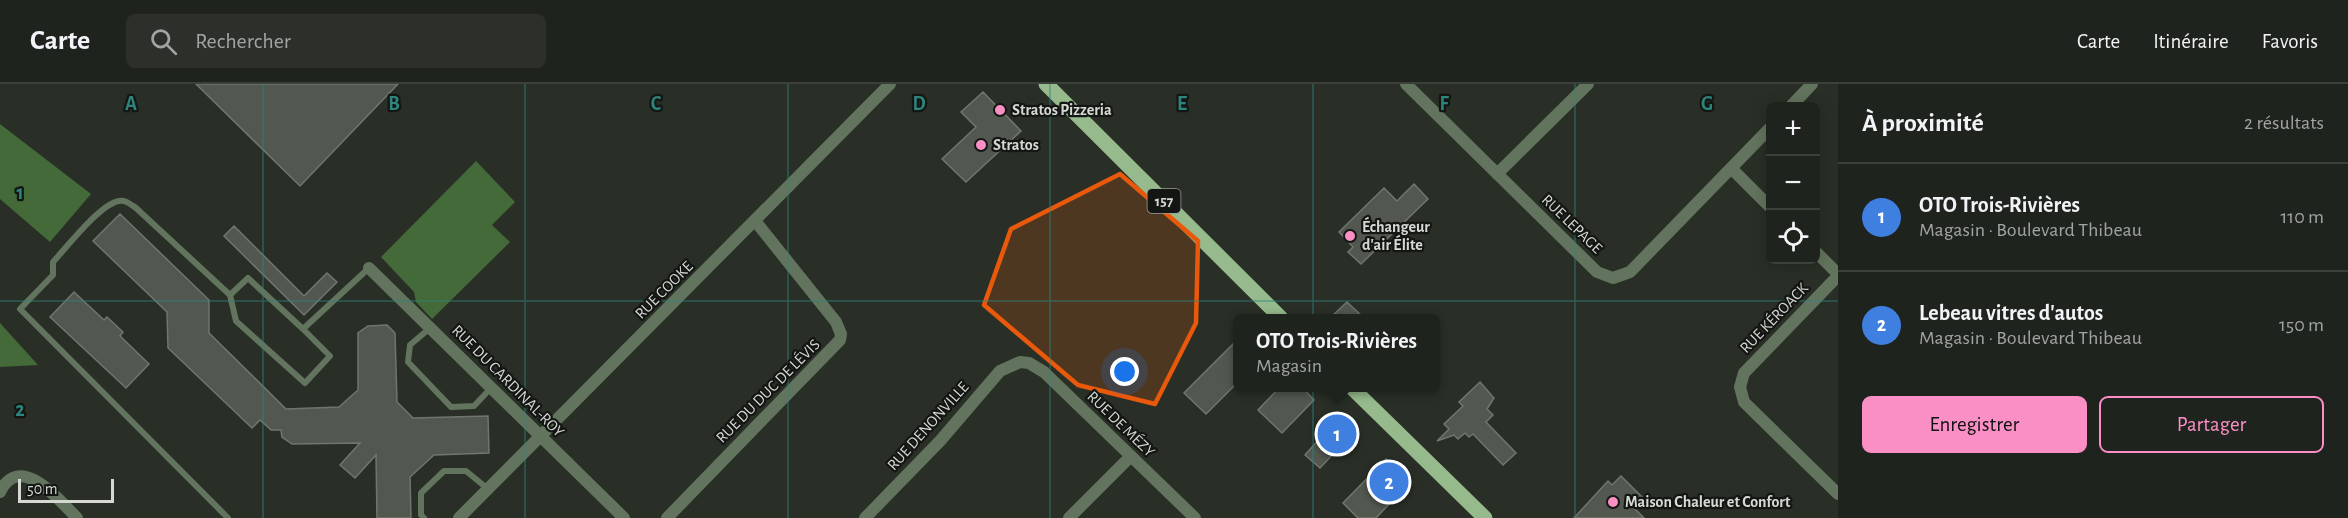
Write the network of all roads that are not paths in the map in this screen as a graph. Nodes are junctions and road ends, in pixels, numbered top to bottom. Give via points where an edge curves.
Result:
1 (890, 84) edge
2 (1046, 84) edge
3 (1406, 84) edge
4 (1588, 84) edge
5 (1812, 84) edge
6 (1795, 102) edge
7 (1766, 132) edge
8 (1732, 169) junction
9 (1497, 174) junction
10 (1766, 203) edge
11 (756, 222) junction
12 (1820, 257) edge
13 (369, 267) joint
14 (1838, 275) edge
15 (230, 295) junction
16 (1277, 314) edge
17 (430, 328) junction
18 (303, 329) junction
19 (1020, 362) joint
20 (491, 388) junction
21 (1357, 392) edge
22 (541, 437) junction
23 (1131, 456) junction
24 (488, 489) junction
25 (0, 492) edge
26 (1838, 494) edge
27 (77, 518) edge
28 (228, 518) edge
29 (424, 518) edge
30 (459, 518) edge
31 (624, 518) edge
32 (667, 518) edge
33 (865, 518) edge
34 (1069, 518) edge
35 (1195, 518) edge
36 (1485, 518) edge

1 - 11 street, RUE COOKE
2 - 16 main road, 157
3 - 9 street, RUE LEPAGE
4 - 9 street
5 - 6 street
7 - 8 street, RUE LEPAGE
8 - 9 street, RUE LEPAGE via 1630,272 1612,278 1597,272
8 - 10 street
11 - 22 street, RUE COOKE
11 - 32 street, RUE DU DUC DE LÉVIS via 836,322 840,340
12 - 14 street
13 - 17 street, RUE DU CARDINAL-ROY
13 - 18 lane
14 - 26 street, RUE KÉROACK via 1744,373 1740,387 1744,402
15 - 18 lane via 248,278
15 - 18 lane via 236,321 305,383 330,356
15 - 28 lane via 136,207 118,201 105,207 53,261 53,275 20,309
17 - 20 street, RUE DU CARDINAL-ROY
17 - 20 lane via 410,345 408,362 451,406 474,406
19 - 23 street, RUE DE MÉZY via 1044,372
19 - 33 street, RUE DENONVILLE via 1000,371 940,441
20 - 22 street, RUE DU CARDINAL-ROY
21 - 36 main road
22 - 24 street, RUE COOKE
22 - 31 street, RUE DU CARDINAL-ROY
23 - 34 street
23 - 35 street, RUE DE MÉZY
24 - 29 lane via 466,471 444,471 421,493
24 - 30 street, RUE COOKE
25 - 27 street via 13,479 32,478

